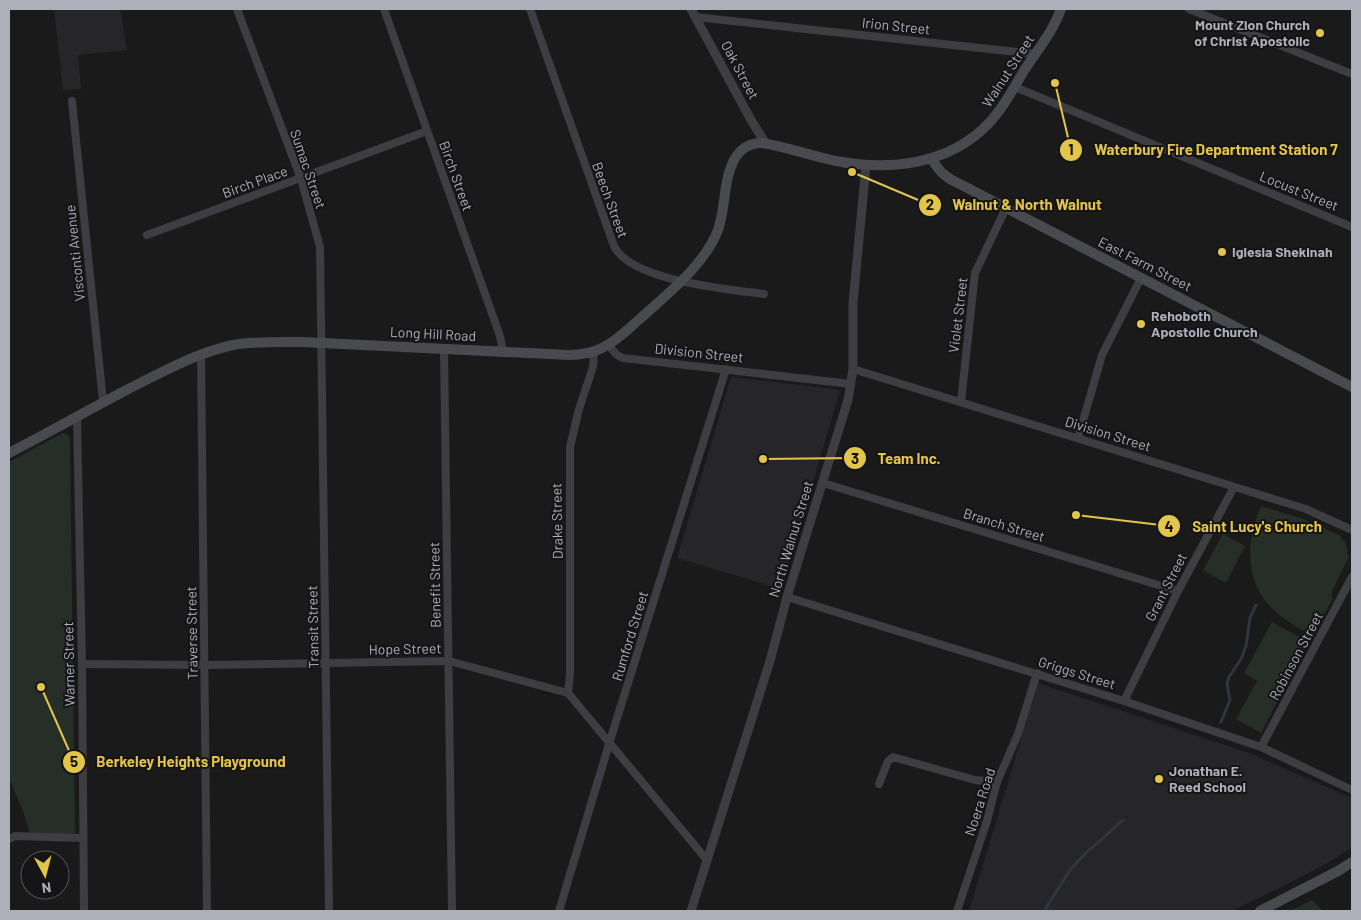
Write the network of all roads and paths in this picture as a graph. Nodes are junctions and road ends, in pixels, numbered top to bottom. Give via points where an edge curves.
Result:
1 (237, 9) edge
2 (384, 9) edge
3 (530, 9) edge
4 (1061, 9) edge
5 (1189, 9) edge
6 (693, 13) edge
7 (1035, 54) junction
8 (1352, 74) edge
9 (1014, 87) junction
10 (72, 102) dead end
11 (427, 131) junction
12 (766, 144) junction
13 (931, 159) junction
14 (866, 165) junction
15 (300, 179) junction
16 (1006, 208) junction
17 (1352, 227) edge
18 (147, 235) dead end
19 (1141, 278) junction
20 (679, 281) junction
21 (764, 294) dead end
22 (322, 343) junction
23 (608, 345) junction
24 (444, 349) junction
25 (594, 351) junction
26 (503, 352) junction
27 (201, 354) junction
28 (726, 369) junction
29 (853, 369) junction
30 (852, 384) junction
31 (1352, 387) edge
32 (102, 401) junction
33 (961, 402) junction
34 (77, 416) junction
35 (1078, 438) junction
36 (9, 453) edge
37 (823, 482) junction
38 (1234, 487) junction
39 (1352, 530) edge
40 (1352, 577) edge
41 (1178, 590) junction
42 (787, 597) junction
43 (449, 661) junction
44 (326, 662) junction
45 (82, 664) junction
46 (205, 665) junction
47 (1037, 674) junction
48 (568, 693) junction
49 (1124, 701) junction
50 (609, 744) junction
51 (1261, 747) junction
52 (997, 782) junction
53 (879, 784) dead end
54 (1352, 790) edge
55 (83, 838) junction
56 (9, 839) edge
57 (707, 860) junction
58 (1352, 862) edge
59 (84, 911) edge
60 (207, 911) edge
61 (329, 911) edge
62 (452, 911) edge
63 (559, 911) edge
64 (692, 911) edge
65 (958, 911) edge
66 (1260, 911) edge

1 - 15 street, Sumac Street
2 - 11 street, Birch Street
3 - 20 street, Beech Street via 616,252 656,274
4 - 7 main road, Walnut Street
5 - 8 street
6 - 7 street, Irion Street
6 - 12 street, Oak Street
7 - 9 main road, Walnut Street
9 - 13 main road, Walnut Street via 982,131 961,146
9 - 17 street, Locust Street
10 - 32 street, Visconti Avenue
11 - 15 street, Birch Place
11 - 26 street, Birch Street
12 - 14 main road, Walnut Street
12 - 20 main road, Long Hill Road via 747,146 735,158 717,230 702,257
13 - 14 main road, Walnut Street via 905,164
13 - 16 main road, East Farm Street via 950,179
14 - 29 street, North Walnut Street via 853,303
15 - 18 street, Birch Place
15 - 22 street, Sumac Street via 320,247
16 - 19 main road, East Farm Street
16 - 33 street, Violet Street via 975,273
19 - 31 main road, East Farm Street
19 - 35 street via 1102,355
20 - 21 street, Beech Street
20 - 23 main road, Long Hill Road
22 - 24 main road, Long Hill Road
22 - 27 main road, Long Hill Road via 248,343
22 - 44 street, Transit Street
23 - 25 main road, Long Hill Road
23 - 28 street, Division Street via 623,358
24 - 26 main road, Long Hill Road
24 - 43 street, Benefit Street
25 - 26 main road, Long Hill Road via 575,355
25 - 48 street, Drake Street via 593,367 570,447
27 - 32 main road, Long Hill Road
27 - 46 street, Traverse Street
28 - 30 street, Division Street
28 - 50 street, Rumford Street
29 - 30 street, North Walnut Street
29 - 33 street, Division Street
30 - 37 street, North Walnut Street
32 - 34 main road, Long Hill Road
33 - 35 street, Division Street
34 - 36 main road, Long Hill Road
34 - 45 street, Warner Street
35 - 38 street, Division Street
37 - 41 street, Branch Street
37 - 42 street, North Walnut Street
38 - 39 street, Division Street via 1306,509
38 - 41 street, Grant Street
40 - 51 street, Robinson Street
41 - 49 street, Grant Street
42 - 47 street, Griggs Street
42 - 57 street, North Walnut Street
43 - 44 street, Hope Street
43 - 48 street, Hope Street
43 - 62 street, Benefit Street
44 - 46 street, Hope Street
44 - 61 street, Transit Street
45 - 46 street, Hope Street
45 - 55 street, Warner Street
46 - 60 street, Traverse Street
47 - 49 street, Griggs Street
47 - 52 street, Noera Road via 1018,734
48 - 50 street
49 - 51 street, Griggs Street
50 - 57 street
50 - 63 street, Rumford Street
51 - 54 street, Griggs Street
52 - 53 street via 975,780 890,758
52 - 65 street, Noera Road
55 - 56 street via 15,836
55 - 59 street, Warner Street
57 - 64 street, North Walnut Street
58 - 66 main road

